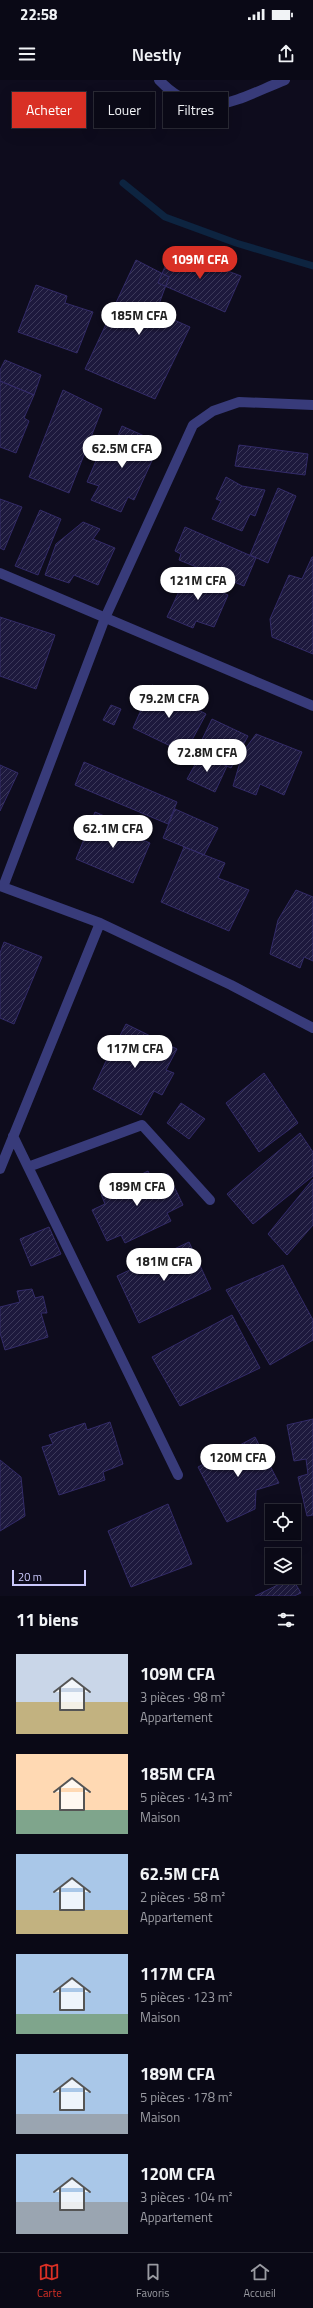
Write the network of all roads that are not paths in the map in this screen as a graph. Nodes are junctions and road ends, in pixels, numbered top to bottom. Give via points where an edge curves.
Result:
1 (159, 80) edge
2 (285, 80) edge
3 (313, 404) edge
4 (0, 573) edge
5 (105, 618) junction
6 (313, 706) edge
7 (2, 886) edge
8 (100, 923) junction
9 (313, 1028) edge
10 (13, 1136) junction
11 (28, 1167) junction
12 (0, 1169) edge
13 (210, 1200) dead end
14 (178, 1475) dead end

1 - 2 street via 172,94 198,105 221,105
3 - 5 street via 239,402 213,411 193,425
4 - 5 street
5 - 6 street
5 - 7 street
7 - 8 street
8 - 9 street via 231,985
8 - 10 street
10 - 11 street
10 - 12 street
11 - 13 street via 142,1125
11 - 14 street

